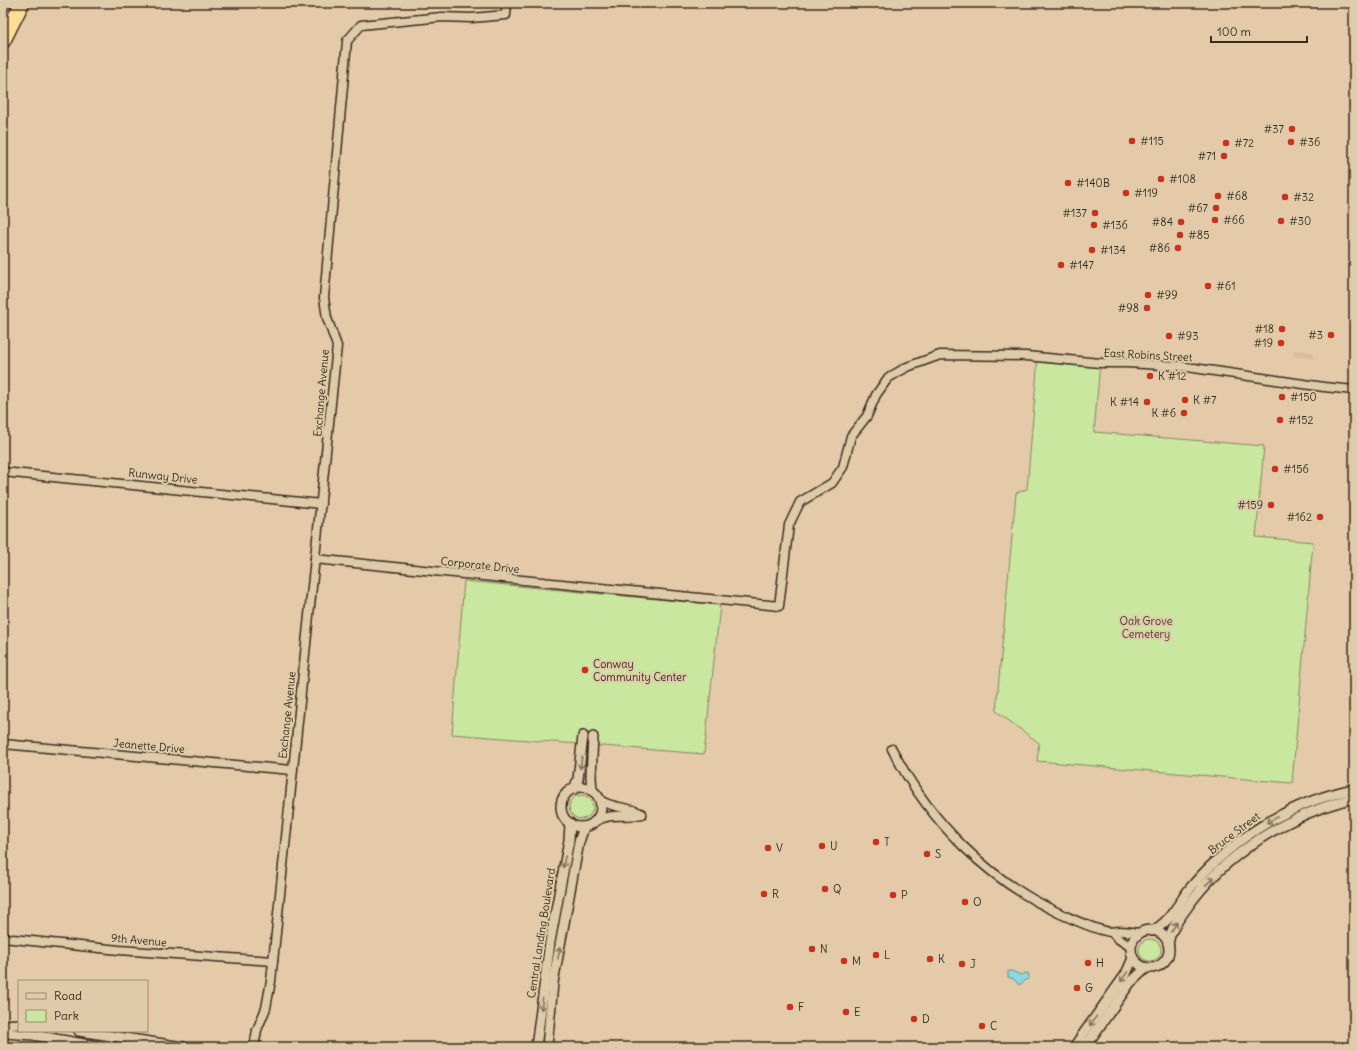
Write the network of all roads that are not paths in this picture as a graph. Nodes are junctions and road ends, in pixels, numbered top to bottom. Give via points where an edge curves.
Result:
1 (22, 3) edge
2 (507, 3) edge
3 (3, 41) edge
4 (940, 355) joint
5 (1354, 390) edge
6 (3, 472) edge
7 (321, 504) junction
8 (314, 559) junction
9 (583, 736) dead end
10 (593, 737) dead end
11 (3, 744) edge
12 (892, 749) dead end
13 (292, 770) junction
14 (574, 789) junction
15 (1354, 789) edge
16 (592, 791) junction
17 (1320, 797) junction
18 (1354, 797) edge
19 (600, 800) junction
20 (1294, 819) junction
21 (594, 822) junction
22 (570, 823) junction
23 (584, 827) junction
24 (1152, 931) junction
25 (1112, 932) junction
26 (1140, 933) junction
27 (3, 938) edge
28 (1168, 944) junction
29 (1131, 947) junction
30 (1133, 958) junction
31 (273, 961) junction
32 (1146, 968) junction
33 (18, 1024) edge
34 (3, 1025) edge
35 (86, 1032) edge
36 (3, 1033) edge
37 (101, 1047) edge
38 (135, 1047) edge
39 (153, 1047) edge
40 (183, 1047) edge
41 (254, 1047) edge
42 (536, 1047) edge
43 (547, 1047) edge
44 (1074, 1047) edge
45 (1086, 1047) edge

1 - 3 highway
2 - 7 street, Exchange Avenue via 506,15 442,17 361,25 347,41 324,298 327,318 337,346
4 - 5 street, East Robins Street via 1026,356 1100,363 1180,366
4 - 8 street, Corporate Drive via 907,367 888,378 876,394 867,416 851,436 843,467 832,483 800,502 789,525 779,606
6 - 7 street, Runway Drive
7 - 8 street, Exchange Avenue
8 - 13 street, Exchange Avenue
9 -> 14 street via 578,779
10 - 16 street
11 - 13 street, Jeanette Drive
12 - 25 street via 903,772 933,815 987,868 1048,908 1082,923
13 - 31 street
14 - 16 street via 586,788
14 - 22 street via 564,797 562,803 563,815
15 - 17 street, Bruce Street
16 - 19 street
17 - 18 street via 1330,801
17 - 20 street via 1317,805 1295,815
17 -> 24 street, Bruce Street via 1269,821 1224,853 1192,886 1164,925
18 - 20 street, Bruce Street
19 - 21 street via 601,812
19 - 21 street via 606,805 635,810 642,814 605,816
28 -> 20 street, Bruce Street via 1175,924 1209,881 1256,842
21 - 23 street
22 - 23 street
22 -> 42 street, Central Landing Boulevard via 544,980
43 -> 23 street, Central Landing Boulevard via 553,983
24 - 26 street
24 - 28 street via 1163,936
25 - 26 street
25 - 29 street
26 - 29 street
27 - 31 street, 9th Avenue via 119,950
28 - 32 street via 1167,957 1162,964
29 - 30 street
30 - 32 street
30 -> 44 street via 1126,974
31 - 41 street via 266,1008 257,1030
32 - 45 street via 1130,983
33 - 34 street
35 - 40 street
36 - 37 street via 33,1035
38 - 39 street

